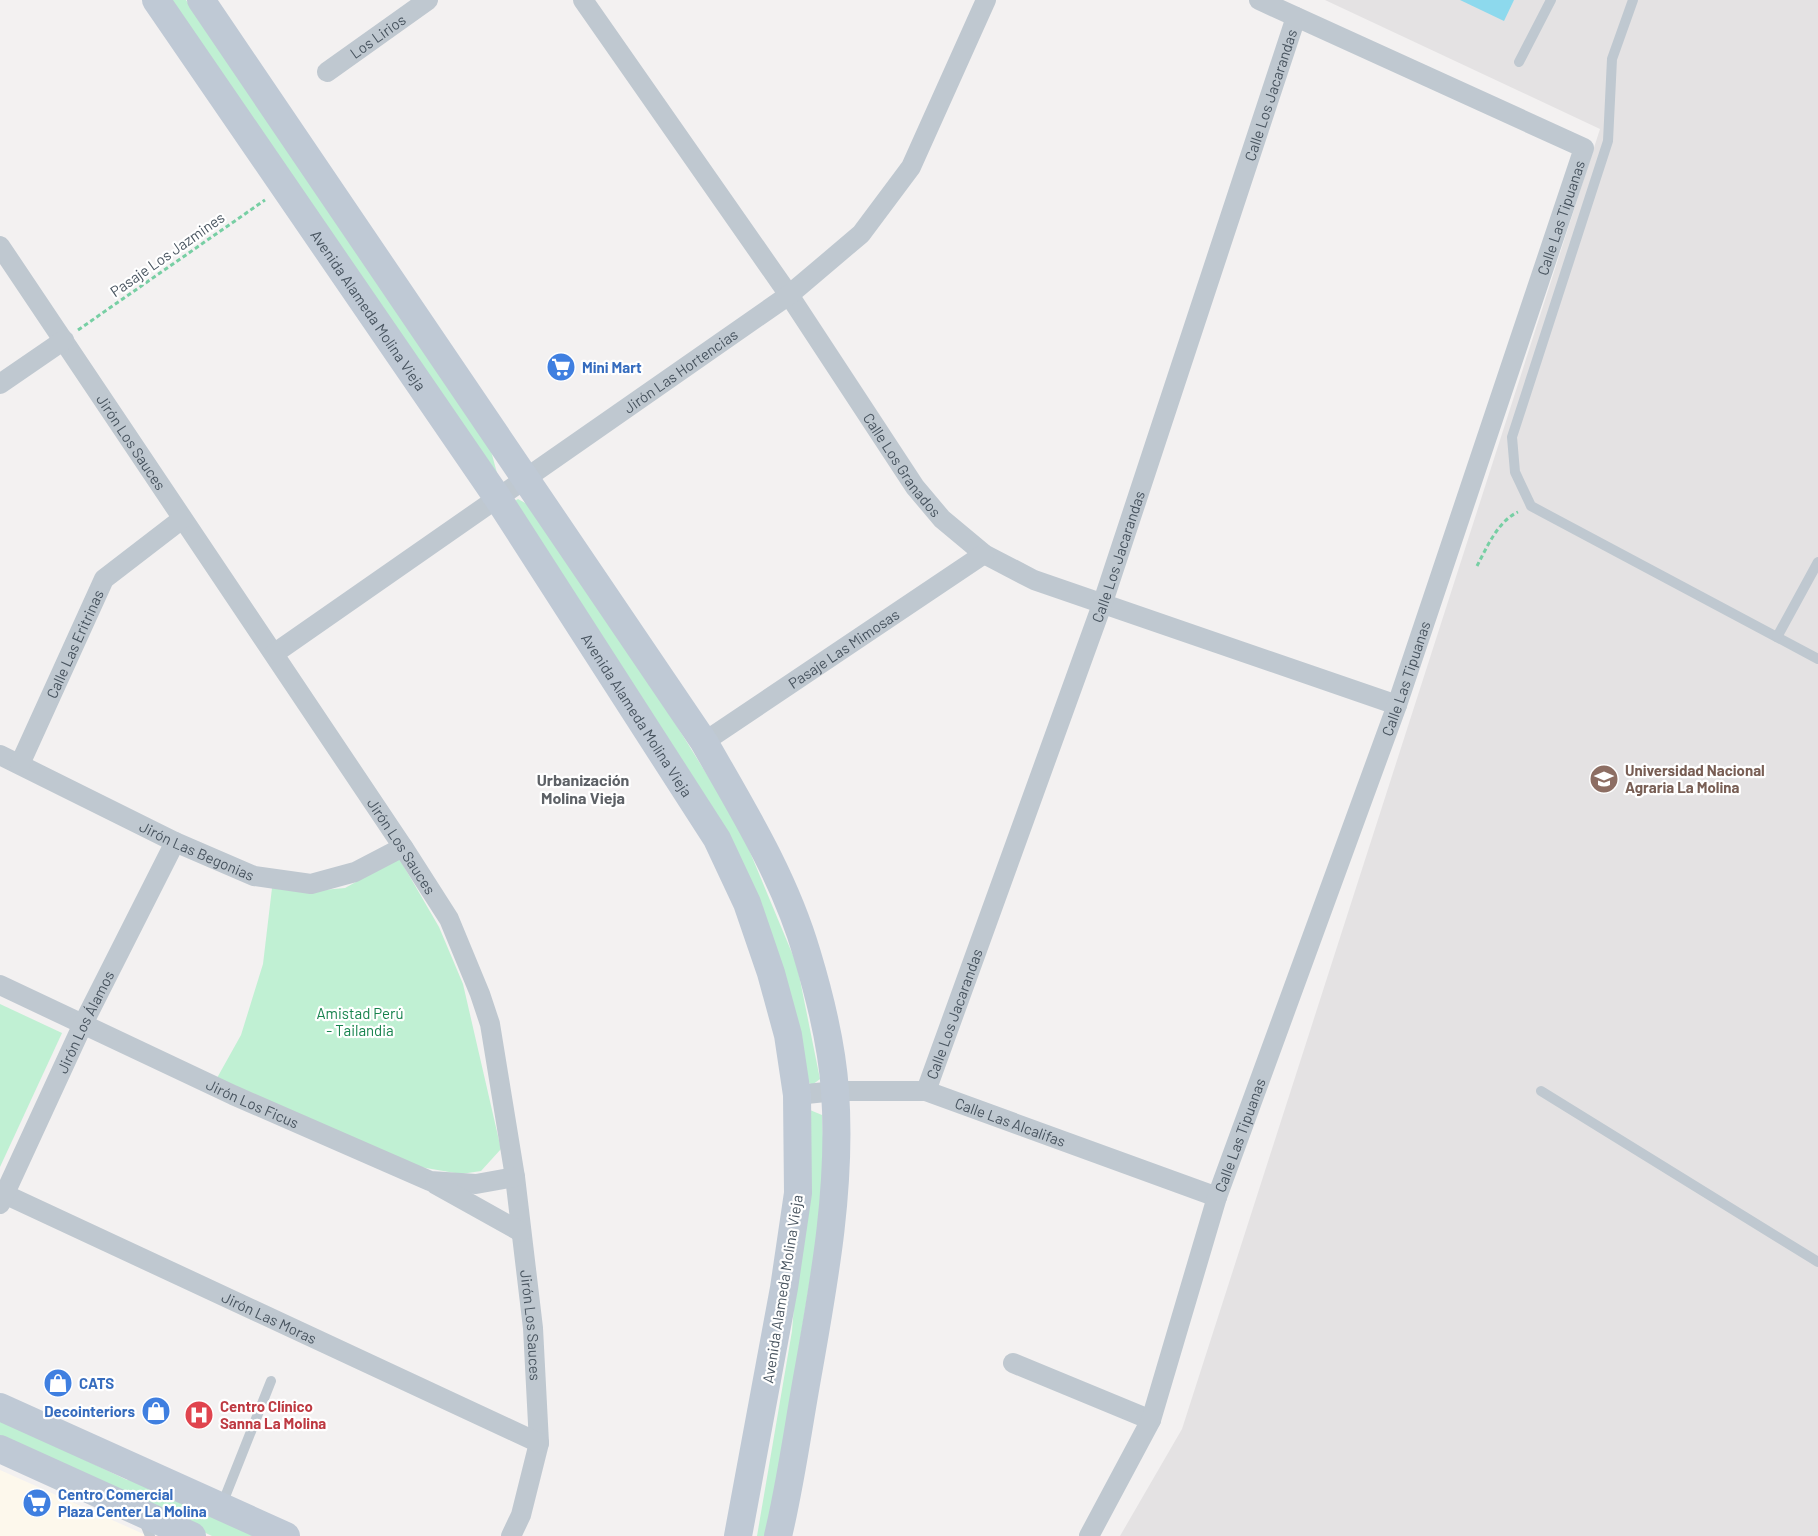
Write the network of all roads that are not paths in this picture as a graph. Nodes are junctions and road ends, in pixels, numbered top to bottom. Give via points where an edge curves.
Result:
1 (156, 0) edge
2 (201, 0) edge
3 (428, 0) edge
4 (583, 0) edge
5 (986, 0) edge
6 (1259, 0) edge
7 (1551, 0) edge
8 (1633, 0) edge
9 (1296, 17) junction
10 (1519, 62) dead end
11 (327, 72) dead end
12 (0, 246) edge
13 (789, 295) junction
14 (64, 340) junction
15 (0, 384) edge
16 (525, 478) junction
17 (497, 497) junction
18 (182, 519) junction
19 (984, 554) junction
20 (1818, 562) edge
21 (1104, 602) junction
22 (1777, 637) junction
23 (275, 653) junction
24 (1818, 659) edge
25 (1397, 705) junction
26 (704, 742) junction
27 (0, 755) edge
28 (20, 764) junction
29 (175, 842) junction
30 (403, 847) junction
31 (0, 985) edge
32 (83, 1024) junction
33 (835, 1091) junction
34 (926, 1091) junction
35 (1541, 1091) dead end
36 (797, 1095) junction
37 (515, 1177) junction
38 (430, 1181) junction
39 (2, 1197) edge
40 (1217, 1197) junction
41 (521, 1232) junction
42 (1818, 1262) edge
43 (1013, 1363) dead end
44 (271, 1381) dead end
45 (0, 1407) edge
46 (1151, 1420) junction
47 (539, 1443) junction
48 (0, 1449) edge
49 (221, 1507) junction
50 (145, 1524) edge
51 (192, 1536) edge
52 (286, 1536) edge
53 (511, 1536) edge
54 (738, 1536) edge
55 (778, 1536) edge
56 (1089, 1536) edge

1 - 17 street, Avenida Alameda Molina Vieja
2 - 16 street
3 - 11 street, Los Lirios
4 - 13 street, Calle Los Granados
5 - 13 street, Jirón Las Hortencias via 911,167 861,234
6 - 9 street, Calle Las Tipuanas
7 - 10 lane
8 - 22 lane via 1612,59 1608,141 1512,437 1515,472 1531,506
9 - 21 street, Calle Los Jacarandas
9 - 25 street, Calle Las Tipuanas via 1584,148
12 - 14 street, Jirón Los Sauces
13 - 16 street, Jirón Las Hortencias
13 - 19 street, Calle Los Granados via 915,487 942,519
14 - 15 street
14 - 18 street, Jirón Los Sauces
16 - 17 street, Jirón Las Hortencias
16 - 26 street
17 - 23 street, Jirón Las Hortencias
17 - 36 street, Avenida Alameda Molina Vieja via 717,839 747,903 771,973 788,1035
18 - 23 street, Jirón Los Sauces
18 - 28 street, Calle Las Eritrinas via 104,579
19 - 21 street, Calle Los Granados via 1034,580
19 - 26 street, Pasaje Las Mimosas
20 - 22 lane
21 - 25 street, Calle Los Granados
21 - 34 street, Calle Los Jacarandas
22 - 24 lane
23 - 30 street, Jirón Los Sauces
25 - 40 street, Calle Las Tipuanas
26 - 33 street via 783,886 807,953
27 - 28 street, Jirón Las Begonias
28 - 29 street, Jirón Las Begonias
29 - 30 street, Jirón Las Begonias via 254,876 311,884 355,872
29 - 32 street, Jirón Los Álamos
30 - 37 street, Jirón Los Sauces via 449,919 490,1023
31 - 32 street, Jirón Los Ficus
32 - 38 street, Jirón Los Ficus via 232,1095
32 - 39 street, Jirón Los Álamos
33 - 34 street, Calle Las Alcalifas
33 - 36 street, Calle Las Alcalifas
33 - 55 street via 834,1196 822,1294
34 - 40 street, Calle Las Alcalifas
35 - 42 lane
36 - 54 street, Avenida Alameda Molina Vieja via 798,1193
37 - 38 street, Jirón Los Ficus via 476,1184
37 - 41 street, Jirón Los Sauces
38 - 41 street
39 - 47 street, Jirón Las Moras
40 - 46 street, Calle Las Tipuanas
41 - 47 street, Jirón Los Sauces via 533,1328
43 - 46 street
44 - 49 lane
45 - 49 street
46 - 56 street, Calle Las Tipuanas
47 - 53 street, Jirón Los Sauces via 521,1515
48 - 50 street
49 - 52 street
50 - 51 street

